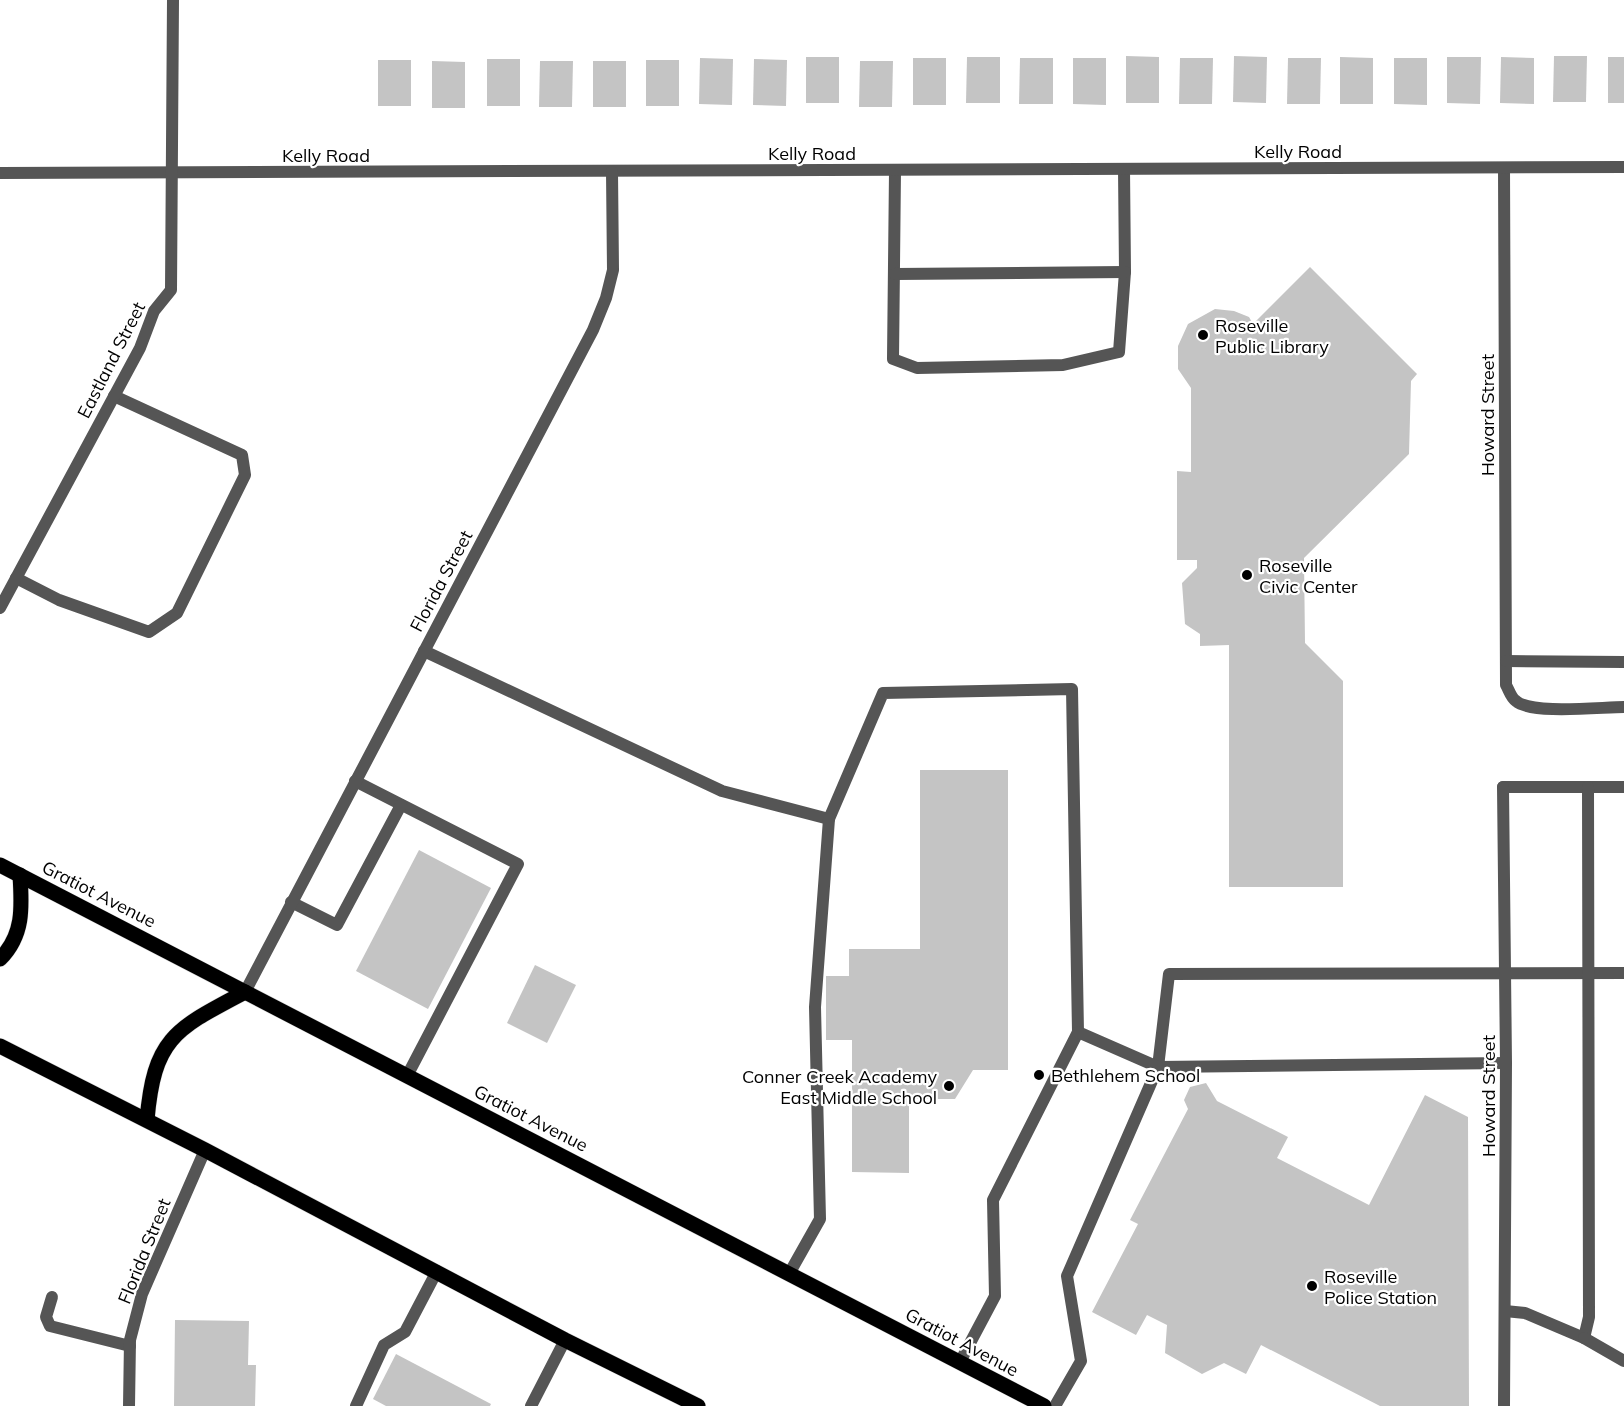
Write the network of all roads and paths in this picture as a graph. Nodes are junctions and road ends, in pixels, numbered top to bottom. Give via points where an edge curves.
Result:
1 (173, 0) edge
2 (1624, 167) edge
3 (1504, 168) junction
4 (1124, 169) junction
5 (895, 171) junction
6 (612, 172) junction
7 (0, 173) edge
8 (173, 174) junction
9 (1125, 272) junction
10 (895, 274) junction
11 (114, 396) junction
12 (16, 578) junction
13 (0, 608) edge
14 (424, 651) junction
15 (1506, 661) junction
16 (1624, 662) edge
17 (1624, 707) edge
18 (355, 781) junction
19 (1588, 787) junction
20 (1624, 787) edge
21 (401, 805) junction
22 (829, 819) junction
23 (0, 865) edge
24 (20, 875) junction
25 (291, 902) junction
26 (0, 959) edge
27 (1589, 973) junction
28 (1624, 973) edge
29 (1504, 974) junction
30 (245, 992) junction
31 (1078, 1032) junction
32 (0, 1046) edge
33 (1506, 1063) junction
34 (1158, 1067) junction
35 (407, 1076) junction
36 (147, 1120) junction
37 (205, 1150) junction
38 (437, 1271) junction
39 (789, 1274) junction
40 (52, 1296) dead end
41 (1505, 1311) junction
42 (1584, 1338) junction
43 (565, 1340) junction
44 (130, 1347) junction
45 (1624, 1361) edge
46 (960, 1362) junction
47 (129, 1406) edge
48 (356, 1406) edge
49 (531, 1406) edge
50 (697, 1406) edge
51 (1044, 1406) edge
52 (1055, 1406) edge
53 (1504, 1406) edge

1 - 8 street, Eastland Street
2 - 3 street, Kelly Road
3 - 4 street, Kelly Road
3 - 15 street, Howard Street
4 - 5 street, Kelly Road
4 - 9 street
5 - 6 street, Kelly Road
5 - 10 street
6 - 8 street, Kelly Road
6 - 14 street, Florida Street via 615,244 606,298 553,410
7 - 8 street, Kelly Road
8 - 11 street, Eastland Street via 171,290 154,311 140,348
9 - 10 street
9 - 10 street via 1119,352 1063,365 917,368 893,359
11 - 12 street, Eastland Street
11 - 12 street via 242,455 245,474 177,613 149,632 59,600
12 - 13 street, Eastland Street
14 - 18 street, Florida Street
14 - 22 street via 722,791
15 - 16 street
15 - 17 street, Howard Street via 1506,685 1515,701 1524,705
18 - 21 street
18 - 25 street, Florida Street
19 - 20 street
19 - 27 street
19 - 29 street, Howard Street via 1503,787
21 - 25 street via 337,925
21 - 35 street via 518,864
22 - 31 street via 884,693 1072,689
22 - 39 street via 815,1007 820,1219
23 - 24 main road, Gratiot Avenue
24 - 26 main road via 22,909 18,931 10,949
24 - 30 main road, Gratiot Avenue
25 - 30 street, Florida Street
27 - 28 street
27 - 29 street
27 - 42 street via 1590,1297
29 - 33 street, Howard Street
29 - 34 street via 1169,974
30 - 35 main road, Gratiot Avenue
30 - 36 main road via 181,1029 164,1048 154,1069
31 - 34 street
31 - 46 street via 993,1200 995,1296
32 - 36 main road
33 - 34 street
33 - 41 street, Howard Street
34 - 52 street via 1067,1276 1081,1361
35 - 39 main road, Gratiot Avenue
36 - 37 main road
37 - 38 main road
37 - 44 street, Florida Street via 142,1294
38 - 43 main road
38 - 48 street via 405,1332 384,1345
39 - 46 main road, Gratiot Avenue
40 - 44 street via 46,1317 50,1326
41 - 42 street via 1526,1313
41 - 53 street, Howard Street
42 - 45 street
43 - 49 street
43 - 50 main road
44 - 47 street, Florida Street
46 - 51 main road, Gratiot Avenue

